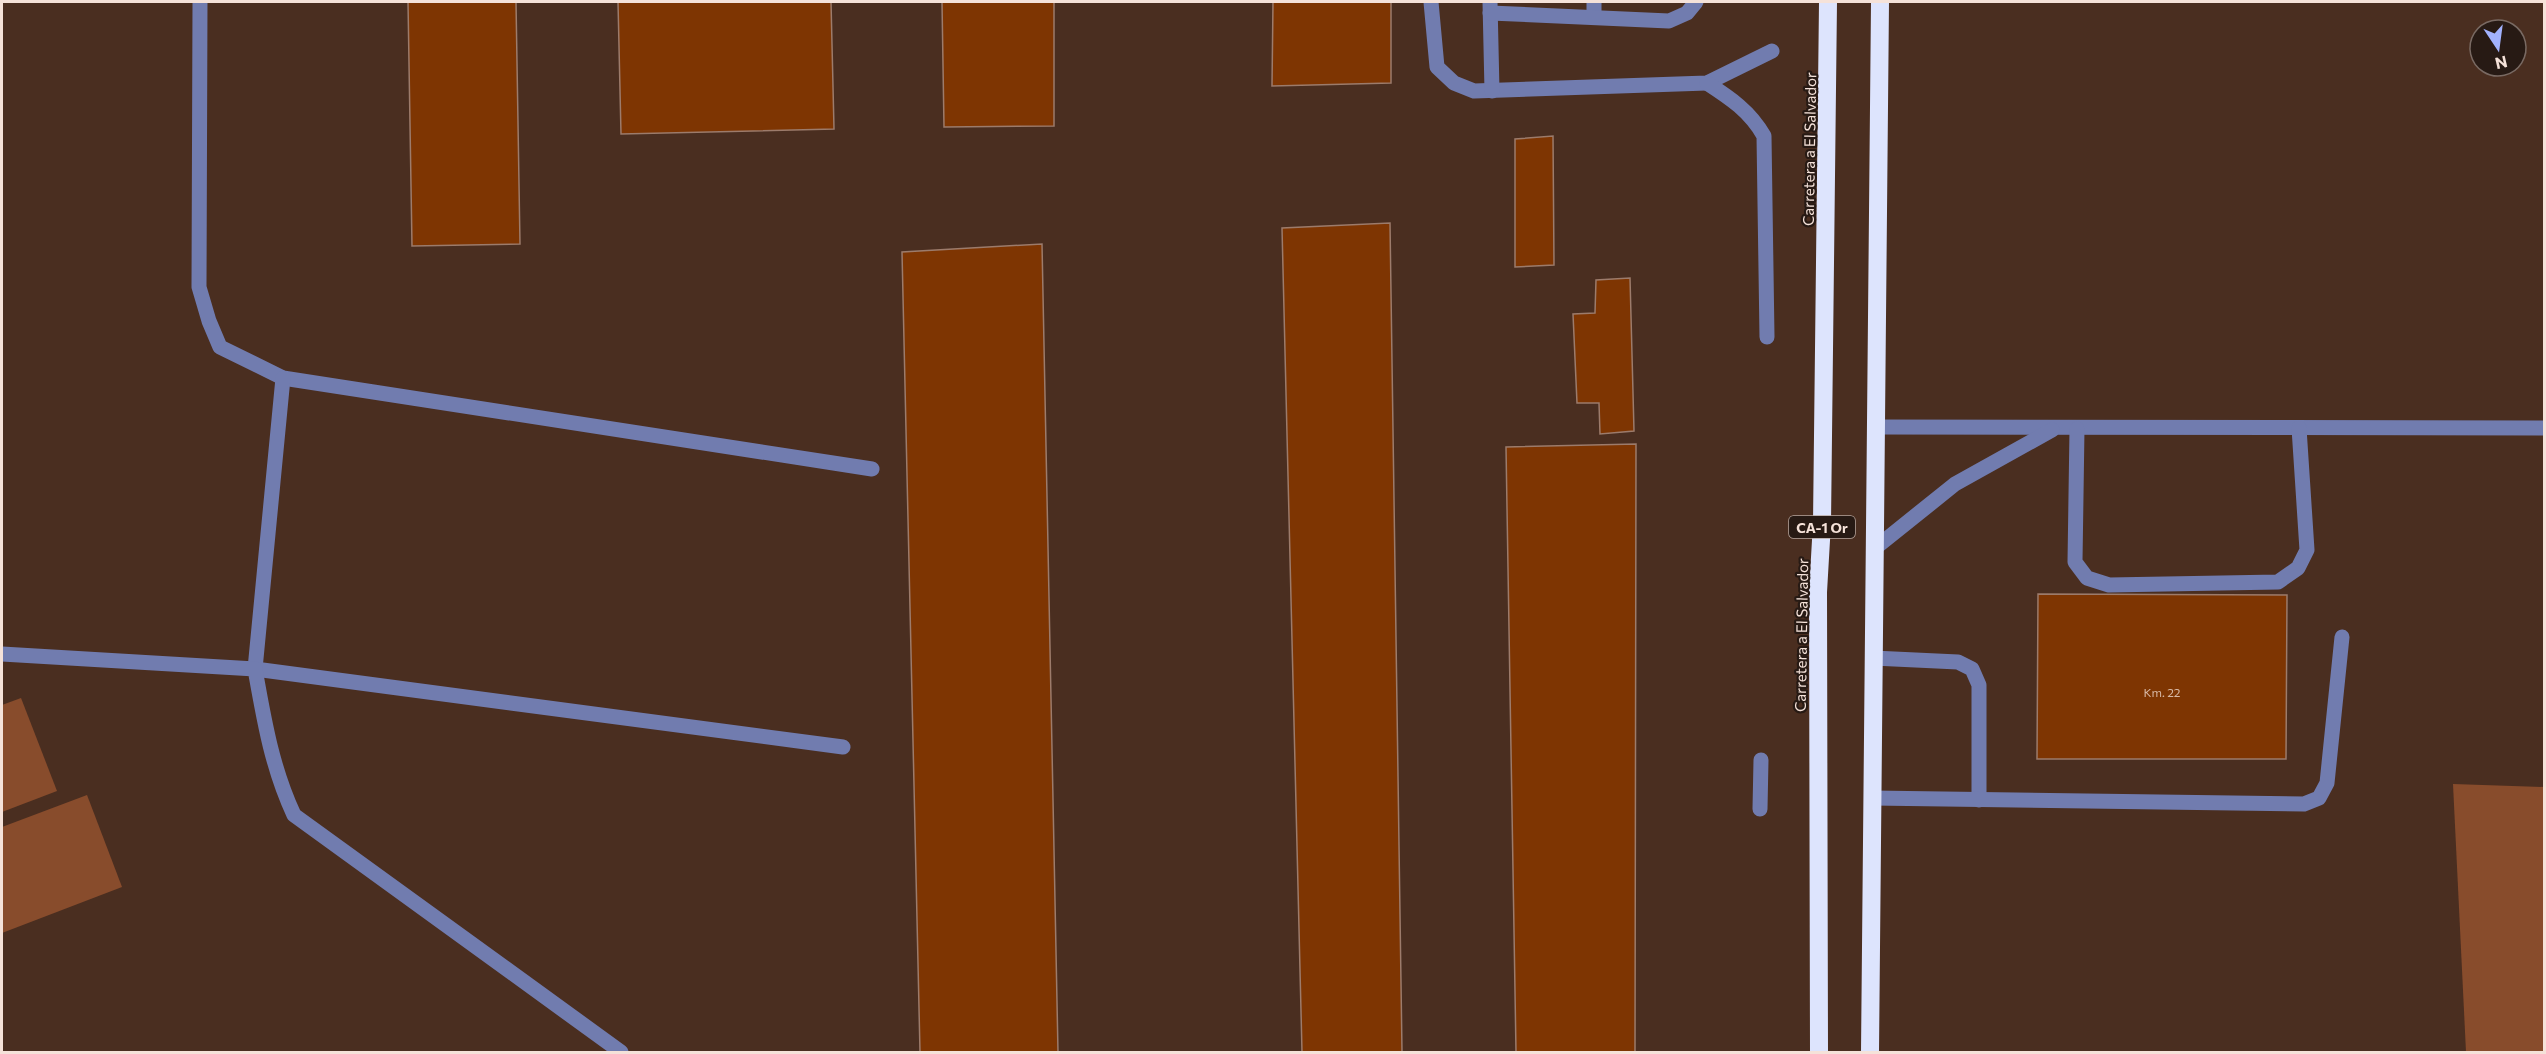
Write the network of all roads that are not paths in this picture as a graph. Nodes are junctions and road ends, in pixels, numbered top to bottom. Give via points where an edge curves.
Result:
1 (200, 2) edge
2 (1431, 2) edge
3 (1696, 2) edge
4 (1828, 2) edge
5 (1880, 2) edge
6 (1490, 7) edge
7 (1594, 9) edge
8 (1772, 51) dead end
9 (1707, 83) junction
10 (1492, 91) junction
11 (1767, 337) dead end
12 (283, 378) junction
13 (1875, 427) junction
14 (2299, 428) junction
15 (2544, 428) edge
16 (2055, 429) junction
17 (2077, 429) junction
18 (872, 469) dead end
19 (1874, 549) junction
20 (2342, 637) dead end
21 (2, 654) edge
22 (1873, 658) junction
23 (255, 669) junction
24 (843, 747) dead end
25 (1761, 760) dead end
26 (1872, 798) junction
27 (1979, 800) junction
28 (1760, 809) dead end
29 (621, 1053) edge
30 (1819, 1053) edge
31 (1870, 1053) edge

1 - 12 street via 199,287 220,347
2 - 10 street via 1437,67 1454,83 1474,91
3 - 7 street via 1687,13 1669,21
4 - 30 highway, Carretera a El Salvador / CA-1 Or via 1818,592
5 - 13 highway, CA-1 Or
6 - 7 street
6 - 10 street
8 - 9 street
9 - 10 street
9 - 11 street via 1741,106 1764,136
12 - 18 street
12 - 23 street
13 - 16 street
13 - 19 highway, CA-1 Or
14 - 15 street
14 - 17 street
14 - 17 street via 2307,550 2298,568 2278,582 2109,585 2087,578 2075,562
16 - 17 street
16 - 19 street via 1955,484
19 - 22 highway, CA-1 Or
20 - 27 street via 2327,783 2319,798 2304,804
21 - 23 street
22 - 26 highway, CA-1 Or
22 - 27 street via 1958,662 1972,669 1979,685
23 - 24 street
23 - 29 street via 279,784 294,815
25 - 28 street
26 - 27 street
26 - 31 highway, CA-1 Or

